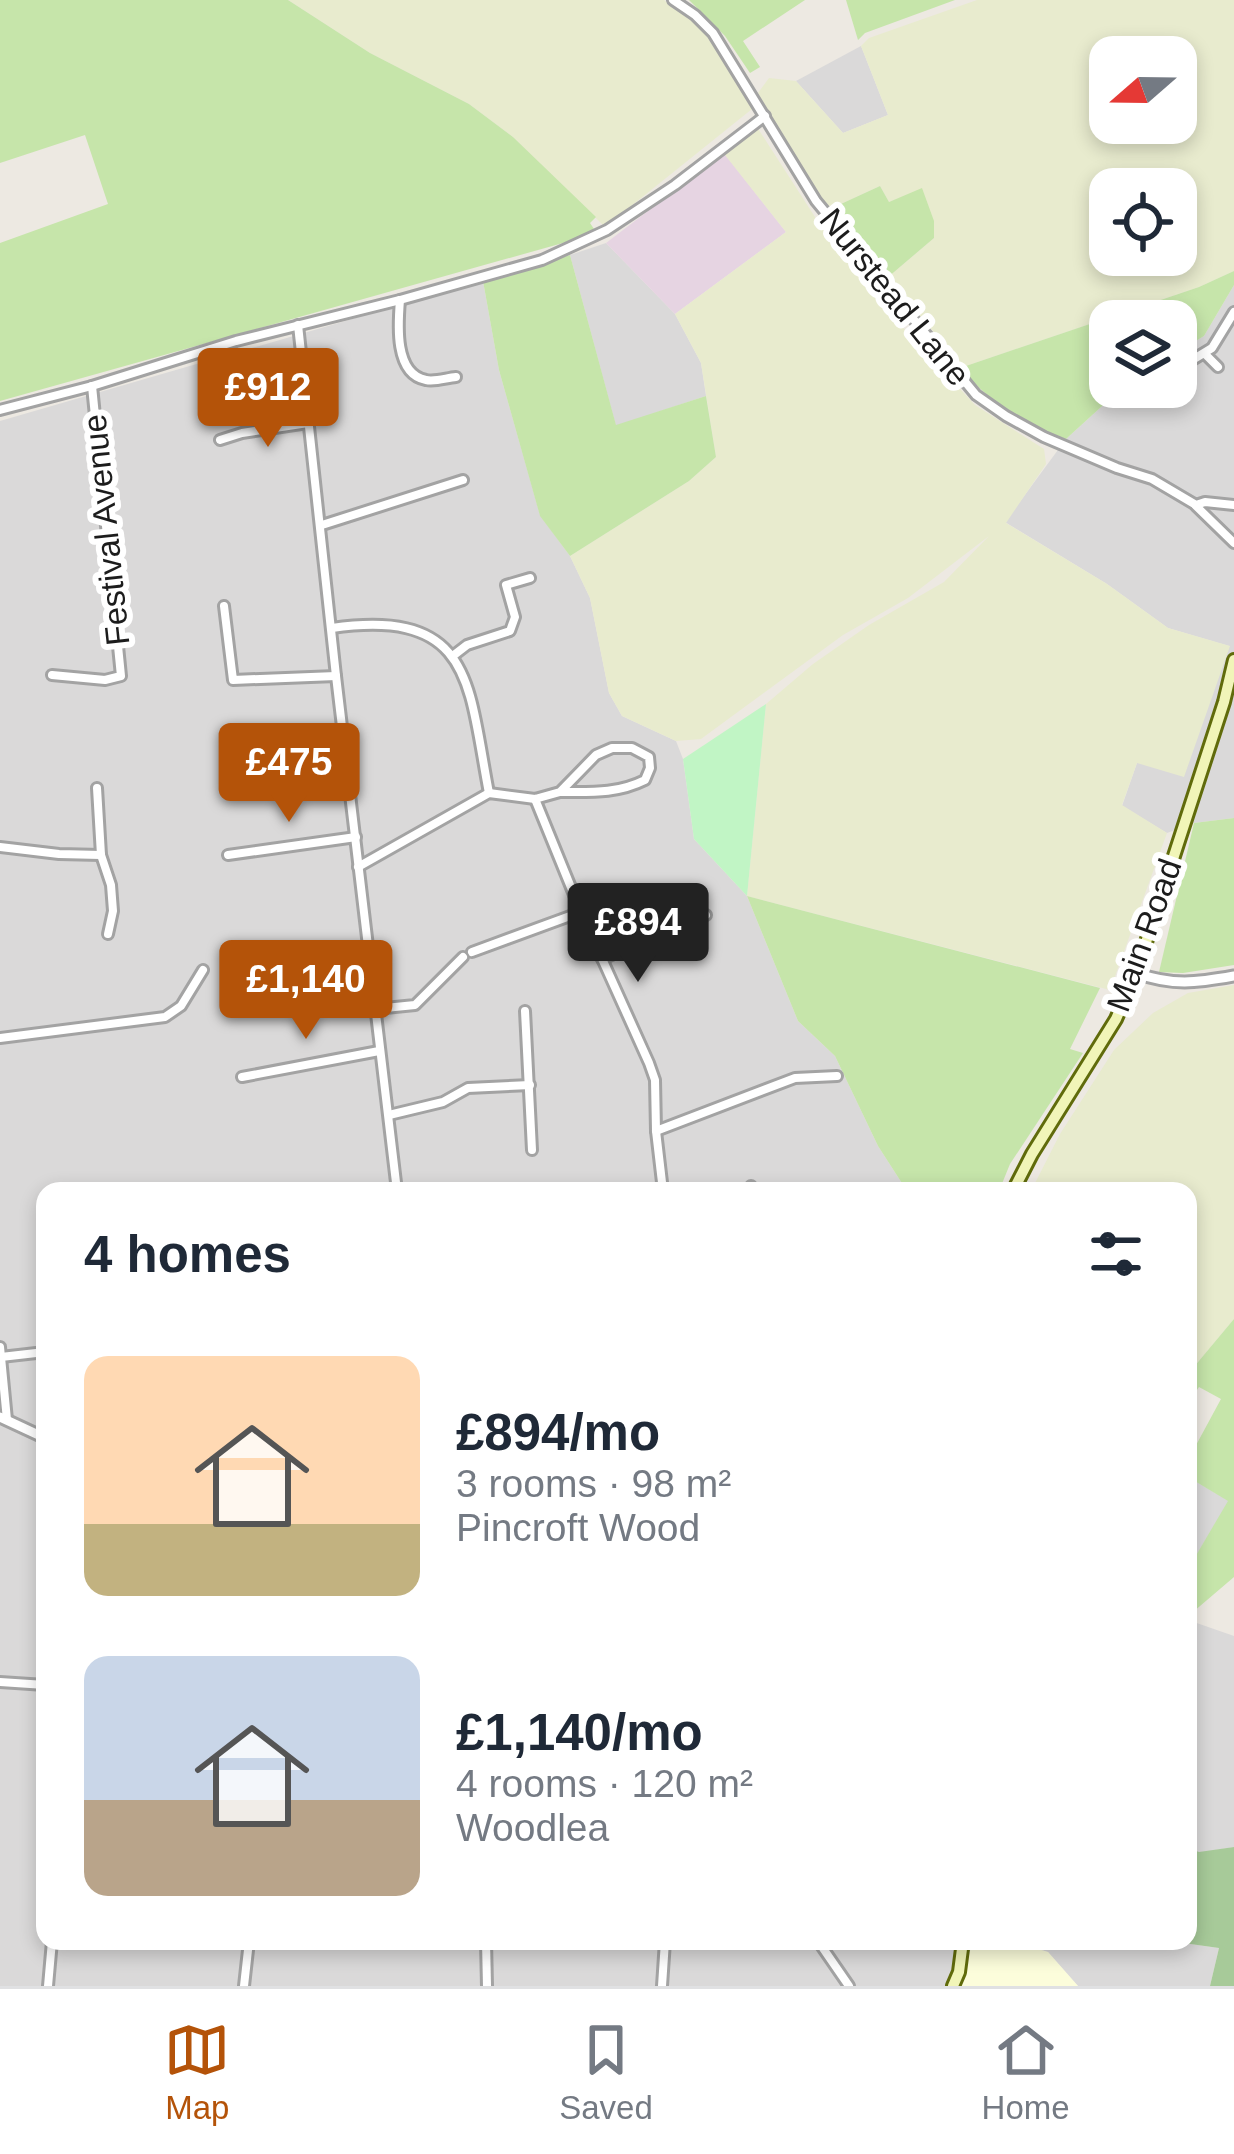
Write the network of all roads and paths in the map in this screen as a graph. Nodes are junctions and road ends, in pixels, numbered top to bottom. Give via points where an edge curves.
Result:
1 (673, 0) edge
2 (765, 116) junction
3 (400, 300) junction
4 (1234, 312) edge
5 (298, 325) junction
6 (1205, 354) junction
7 (1197, 358) edge
8 (1218, 368) dead end
9 (456, 376) dead end
10 (92, 386) junction
11 (0, 410) edge
12 (308, 423) junction
13 (220, 440) dead end
14 (463, 480) dead end
15 (1196, 505) junction
16 (1234, 505) edge
17 (322, 525) junction
18 (1234, 542) edge
19 (530, 578) dead end
20 (224, 606) dead end
21 (332, 628) junction
22 (454, 656) junction
23 (1234, 660) edge
24 (52, 675) dead end
25 (336, 676) junction
26 (97, 788) dead end
27 (560, 793) junction
28 (489, 794) junction
29 (535, 799) junction
30 (356, 837) junction
31 (0, 847) edge
32 (101, 855) junction
33 (229, 855) dead end
34 (358, 867) junction
35 (581, 913) junction
36 (706, 915) dead end
37 (109, 934) dead end
38 (602, 959) junction
39 (203, 970) dead end
40 (1136, 973) junction
41 (1234, 976) edge
42 (375, 1009) junction
43 (525, 1011) dead end
44 (0, 1038) edge
45 (379, 1051) junction
46 (837, 1076) dead end
47 (242, 1077) dead end
48 (530, 1085) junction
49 (388, 1115) junction
50 (656, 1131) junction
51 (532, 1150) dead end
52 (396, 1182) edge
53 (661, 1182) edge
54 (1018, 1182) edge
55 (0, 1347) edge
56 (36, 1353) edge
57 (1, 1357) edge
58 (3, 1419) edge
59 (36, 1434) edge
60 (0, 1682) edge
61 (36, 1684) edge
62 (51, 1950) edge
63 (248, 1950) edge
64 (486, 1950) edge
65 (664, 1950) edge
66 (824, 1950) edge
67 (962, 1950) edge
68 (47, 1986) edge
69 (244, 1986) edge
70 (487, 1986) edge
71 (662, 1986) edge
72 (849, 1986) edge
73 (953, 1986) edge

1 - 2 street, Nurstead Lane via 713,33
2 - 3 street via 595,237
2 - 15 street, Nurstead Lane via 817,201 976,395 1044,436
3 - 5 street
3 - 9 street via 405,363 429,381
4 - 6 street
5 - 10 street
5 - 12 street
6 - 7 street
6 - 8 street
10 - 11 street
10 - 24 street, Festival Avenue via 121,676
12 - 13 street
12 - 17 street
14 - 17 street
15 - 16 street, Nurstead Lane
15 - 18 street, Nurstead Lane
17 - 21 street
19 - 22 street via 501,586 513,627
20 - 25 street via 233,680
21 - 22 street via 407,630
21 - 25 street
22 - 28 street via 468,686
23 - 40 main road, Main Road
25 - 30 street
26 - 32 street
27 - 27 street via 612,748 649,758 645,780 629,788
27 - 29 street
28 - 29 street
28 - 34 street
29 - 35 street
30 - 33 street
30 - 34 street
31 - 32 street
32 - 37 street via 111,884
34 - 42 street
35 - 38 street
35 - 42 street via 468,955 416,1005
36 - 38 street
38 - 50 street via 650,1063
39 - 44 street via 165,1017
40 - 41 street via 1184,983
40 - 54 main road, Main Road
42 - 45 street
43 - 48 street
45 - 47 street
45 - 49 street
46 - 50 street via 795,1078
48 - 49 street via 468,1088
48 - 51 street
49 - 52 street
50 - 53 street
55 - 57 street
56 - 57 street
57 - 58 street
58 - 59 street
60 - 61 street
62 - 68 street
63 - 69 street
64 - 70 street
65 - 71 street
66 - 72 street
67 - 73 main road

